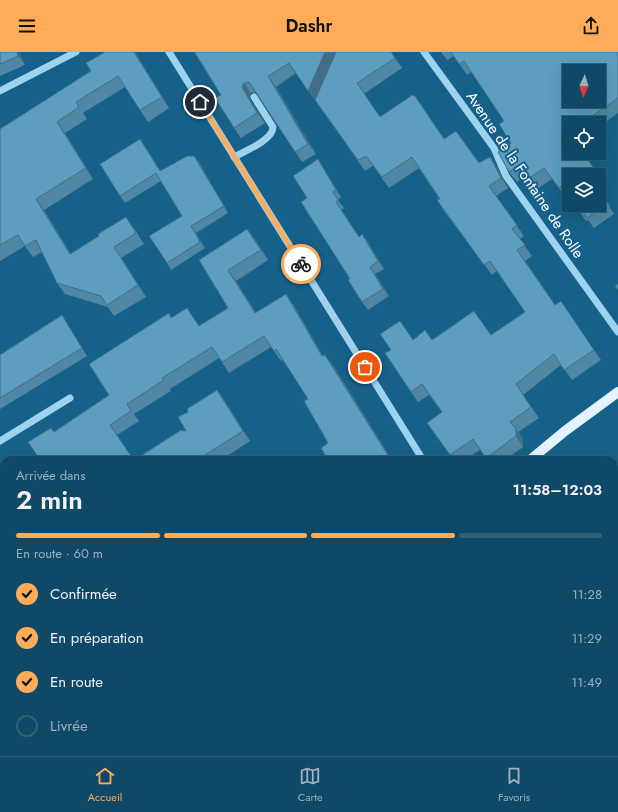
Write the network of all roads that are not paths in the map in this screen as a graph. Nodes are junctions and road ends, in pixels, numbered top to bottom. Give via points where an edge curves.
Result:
1 (76, 52) edge
2 (169, 52) edge
3 (424, 52) edge
4 (0, 92) edge
5 (254, 97) edge
6 (234, 157) junction
7 (618, 332) edge
8 (618, 392) edge
9 (70, 398) dead end
10 (0, 441) edge
11 (421, 456) edge
12 (535, 456) edge

1 - 4 street
2 - 6 street
3 - 7 street, Avenue de la Fontaine de Rolle via 494,148 506,176
5 - 6 street via 273,126 273,131
6 - 11 street
8 - 12 main road
9 - 10 street

